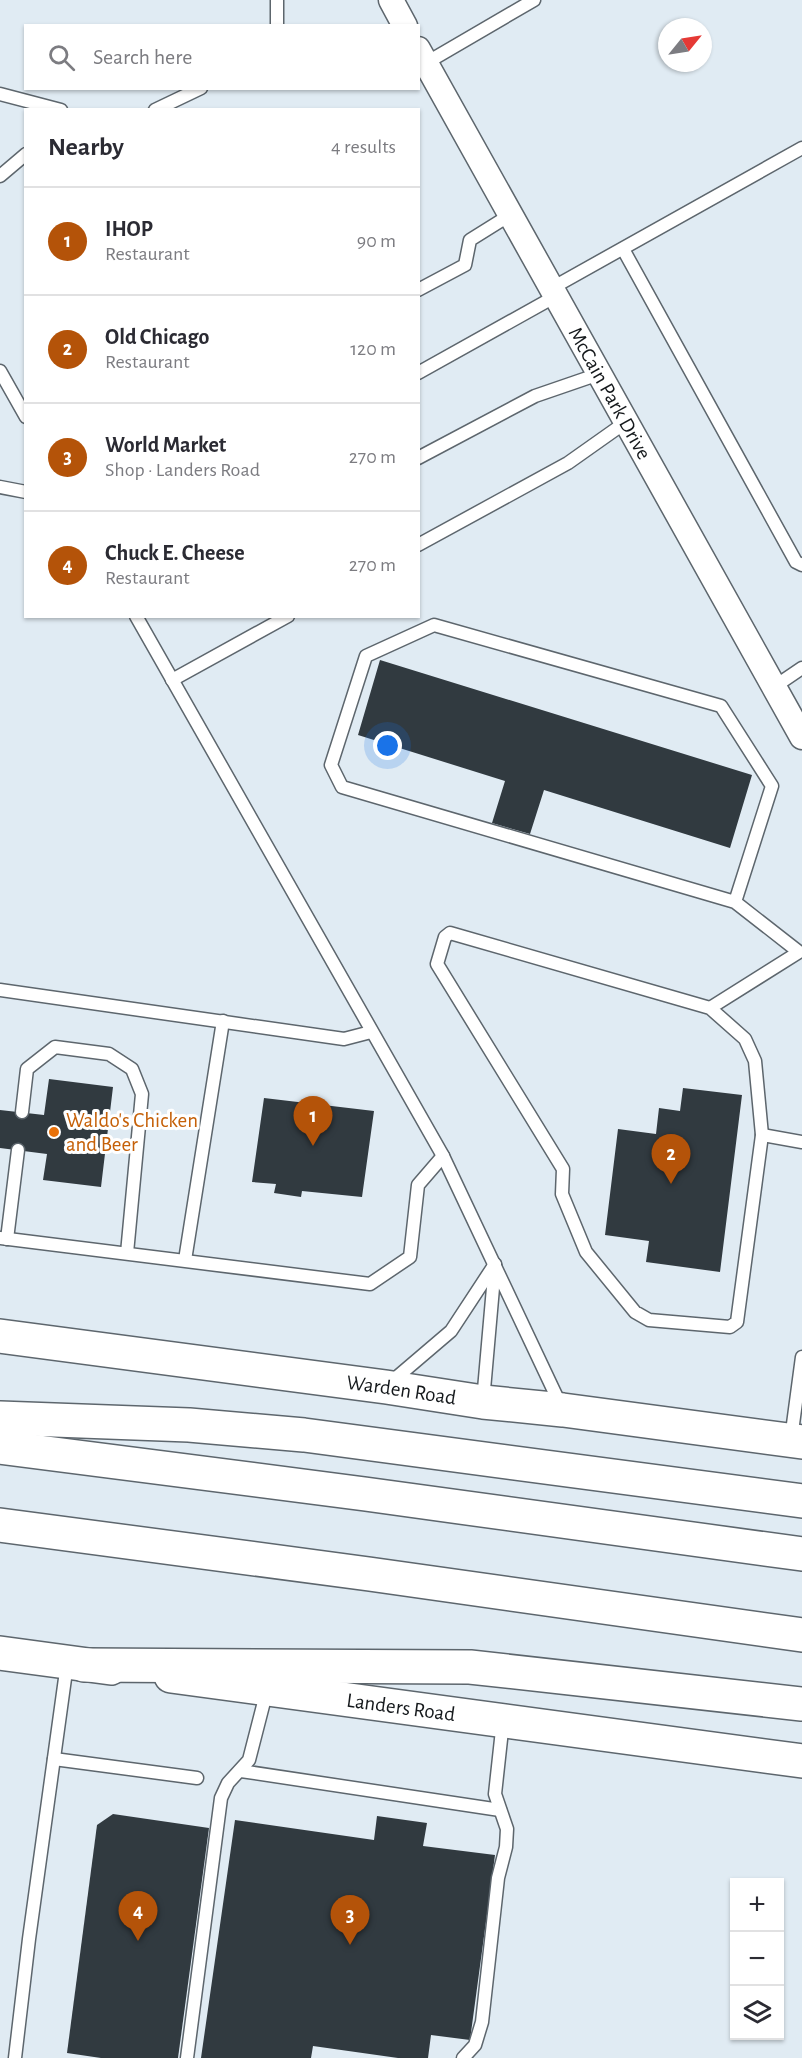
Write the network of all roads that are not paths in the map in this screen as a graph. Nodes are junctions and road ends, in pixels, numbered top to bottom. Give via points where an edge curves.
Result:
1 (277, 0) edge
2 (391, 0) edge
3 (534, 0) edge
4 (277, 24) edge
5 (404, 24) edge
6 (422, 56) edge
7 (197, 90) edge
8 (0, 94) edge
9 (53, 108) edge
10 (159, 108) edge
11 (802, 147) edge
12 (24, 156) edge
13 (0, 176) edge
14 (510, 215) junction
15 (623, 249) junction
16 (420, 289) edge
17 (554, 292) junction
18 (420, 372) edge
19 (1, 373) edge
20 (600, 374) junction
21 (24, 413) edge
22 (626, 422) junction
23 (420, 457) edge
24 (0, 487) edge
25 (24, 492) edge
26 (420, 544) edge
27 (802, 565) edge
28 (137, 618) edge
29 (284, 618) edge
30 (802, 668) edge
31 (172, 680) junction
32 (774, 687) junction
33 (802, 737) edge
34 (735, 902) junction
35 (801, 955) edge
36 (2, 991) edge
37 (0, 1005) edge
38 (710, 1008) junction
39 (223, 1022) junction
40 (371, 1032) junction
41 (22, 1112) dead end
42 (762, 1135) junction
43 (802, 1142) edge
44 (18, 1150) dead end
45 (443, 1156) junction
46 (3, 1238) edge
47 (127, 1253) junction
48 (185, 1260) junction
49 (495, 1264) junction
50 (0, 1336) edge
51 (802, 1357) edge
52 (386, 1387) junction
53 (483, 1402) junction
54 (563, 1410) junction
55 (0, 1418) edge
56 (796, 1442) edge
57 (0, 1448) edge
58 (802, 1501) edge
59 (0, 1525) edge
60 (802, 1554) edge
61 (802, 1635) edge
62 (0, 1653) edge
63 (76, 1664) junction
64 (267, 1689) junction
65 (802, 1704) edge
66 (503, 1720) junction
67 (54, 1759) junction
68 (802, 1761) edge
69 (240, 1771) junction
70 (197, 1778) dead end
71 (500, 1810) junction
72 (15, 2058) edge
73 (187, 2058) edge
74 (463, 2058) edge

1 - 4 lane
2 - 5 street
3 - 6 lane
6 - 14 street, McCain Park Drive
7 - 10 lane
8 - 9 lane
11 - 15 lane
12 - 13 lane
14 - 16 lane via 470,240 465,265
14 - 17 street, McCain Park Drive
15 - 17 lane
15 - 27 lane via 796,562
17 - 18 lane
17 - 20 street, McCain Park Drive
19 - 21 lane
20 - 22 street, McCain Park Drive
20 - 23 lane via 535,396
22 - 26 lane via 568,464
22 - 32 street, McCain Park Drive
24 - 25 lane
28 - 31 lane
29 - 31 lane
30 - 32 lane
31 - 40 lane
32 - 33 street, McCain Park Drive
34 - 34 lane via 342,787 331,765 366,656 434,625 721,706 772,786
34 - 35 lane
35 - 38 lane
36 - 37 lane
36 - 39 lane
38 - 42 lane via 745,1039 755,1061
38 - 42 lane via 450,933 445,937 437,964 563,1169 562,1194 586,1252 635,1312 649,1320 730,1327 737,1322
39 - 40 lane via 344,1039
39 - 48 lane
40 - 45 lane
41 - 47 lane via 27,1069 55,1047 110,1054 132,1070 142,1094
42 - 43 lane
44 - 46 lane
45 - 48 lane via 418,1185 410,1257 370,1284
45 - 49 lane
46 - 47 lane
47 - 48 lane
49 - 52 lane via 451,1331
49 - 53 lane
49 - 54 lane
50 - 52 main road, Warden Road
51 - 56 lane
52 - 53 main road, Warden Road
53 - 54 main road, Warden Road
54 - 56 main road, Warden Road
55 - 58 main road via 189,1425 304,1435
57 - 60 main road
59 - 61 main road
62 - 63 main road, Landers Road
63 - 64 main road, Landers Road
63 - 65 main road via 470,1667
63 - 67 lane
64 - 66 main road, Landers Road
64 - 69 lane via 249,1760
66 - 68 main road, Landers Road
66 - 71 lane via 495,1794
67 - 70 lane
67 - 72 lane
69 - 71 lane
69 - 73 lane via 221,1798
71 - 74 lane via 507,1829 506,1847 498,1878 482,2022 475,2045

